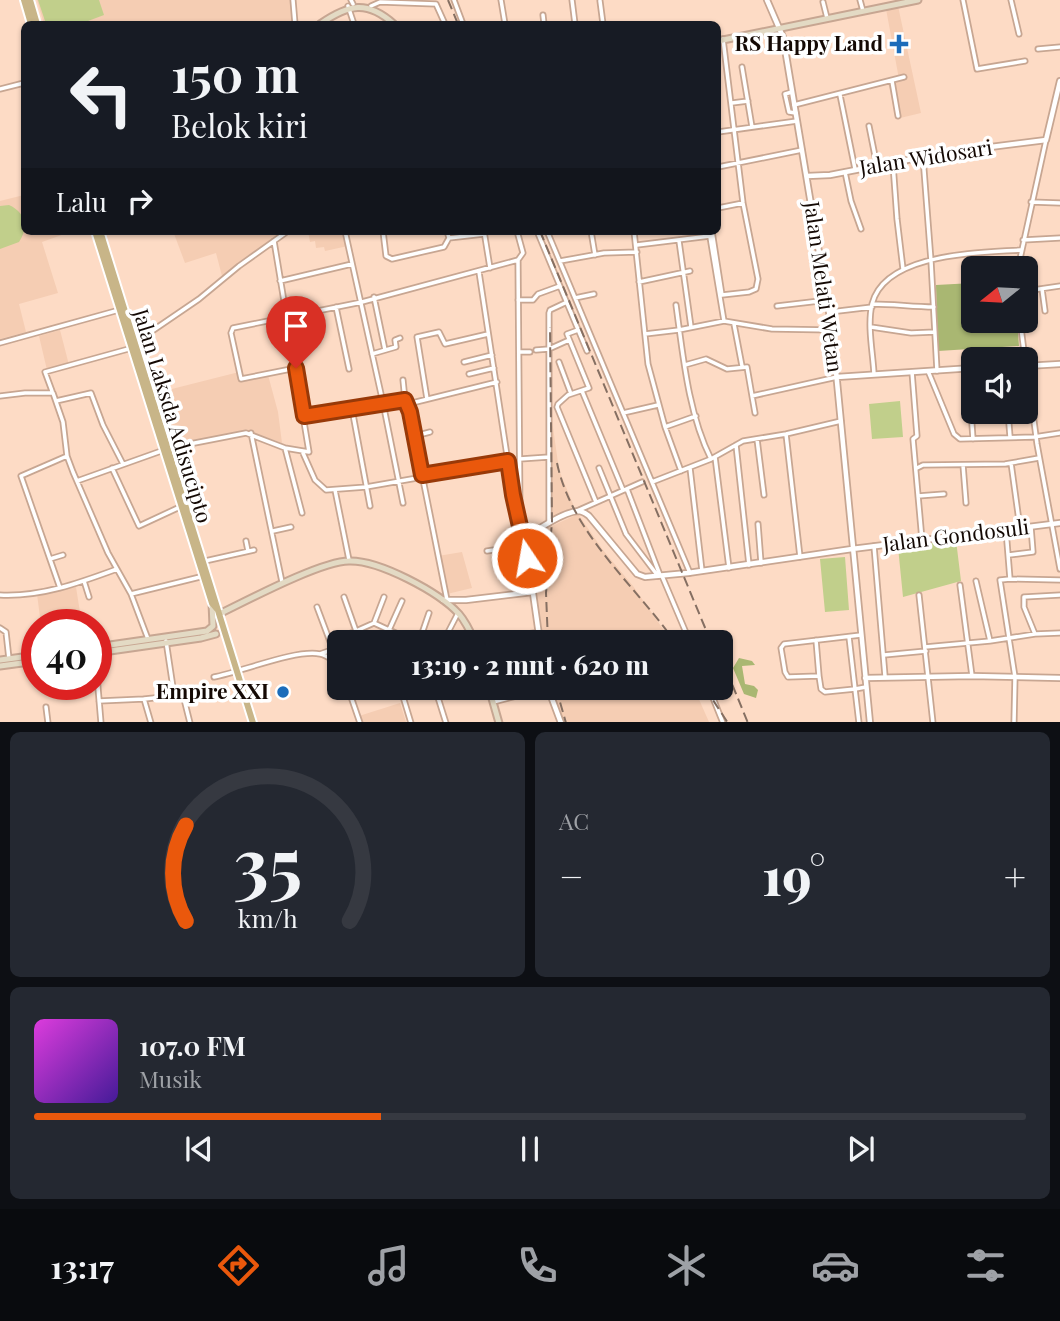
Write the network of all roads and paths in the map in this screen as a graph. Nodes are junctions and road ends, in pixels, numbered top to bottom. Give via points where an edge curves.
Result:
1 (24, 0) edge
2 (30, 0) edge
3 (293, 0) edge
4 (454, 0) edge
5 (501, 0) edge
6 (572, 0) edge
7 (767, 0) edge
8 (860, 0) edge
9 (918, 0) edge
10 (962, 0) edge
11 (1011, 0) edge
12 (389, 1) edge
13 (600, 1) edge
14 (823, 2) dead end
15 (896, 2) edge
16 (886, 3) edge
17 (351, 4) edge
18 (371, 6) junction
19 (30, 9) junction
20 (863, 11) junction
21 (543, 15) dead end
22 (827, 18) junction
23 (31, 21) edge
24 (36, 21) edge
25 (295, 21) edge
26 (325, 21) edge
27 (390, 21) edge
28 (444, 21) edge
29 (462, 21) edge
30 (504, 21) edge
31 (544, 21) edge
32 (575, 21) edge
33 (603, 21) edge
34 (780, 27) junction
35 (1019, 34) dead end
36 (721, 40) edge
37 (721, 45) edge
38 (1060, 47) edge
39 (1038, 49) dead end
40 (1025, 61) dead end
41 (742, 67) dead end
42 (904, 77) dead end
43 (1060, 81) edge
44 (891, 82) junction
45 (21, 84) edge
46 (0, 89) edge
47 (792, 92) junction
48 (840, 95) junction
49 (748, 101) junction
50 (732, 103) junction
51 (794, 105) junction
52 (796, 113) junction
53 (898, 116) dead end
54 (1051, 118) junction
55 (1060, 118) edge
56 (797, 121) junction
57 (869, 126) dead end
58 (752, 127) junction
59 (735, 130) junction
60 (721, 132) edge
61 (1046, 140) junction
62 (802, 149) junction
63 (1049, 149) dead end
64 (1043, 150) junction
65 (922, 156) junction
66 (737, 164) junction
67 (893, 164) junction
68 (877, 166) junction
69 (721, 167) edge
70 (855, 170) junction
71 (845, 172) junction
72 (807, 176) junction
73 (1031, 202) junction
74 (743, 203) junction
75 (1060, 203) edge
76 (721, 207) edge
77 (861, 229) dead end
78 (96, 235) edge
79 (101, 235) edge
80 (282, 235) edge
81 (346, 235) edge
82 (383, 235) edge
83 (448, 235) edge
84 (466, 235) edge
85 (484, 235) edge
86 (518, 235) edge
87 (539, 235) edge
88 (549, 235) edge
89 (592, 235) edge
90 (635, 235) edge
91 (702, 235) edge
92 (710, 235) edge
93 (710, 235) edge
94 (449, 238) junction
95 (1060, 238) edge
96 (1023, 240) junction
97 (274, 241) junction
98 (679, 241) junction
99 (637, 245) junction
100 (1020, 250) junction
101 (637, 252) junction
102 (595, 255) junction
103 (1019, 256) edge
104 (518, 260) junction
105 (559, 261) junction
106 (931, 261) junction
107 (352, 264) junction
108 (490, 268) junction
109 (903, 269) junction
110 (690, 271) dead end
111 (479, 272) junction
112 (682, 273) junction
113 (280, 281) junction
114 (639, 282) junction
115 (561, 286) junction
116 (1060, 286) edge
117 (1042, 289) junction
118 (1038, 290) edge
119 (594, 294) dead end
120 (374, 297) junction
121 (575, 298) junction
122 (518, 300) junction
123 (828, 300) junction
124 (362, 302) junction
125 (567, 302) junction
126 (676, 304) dead end
127 (777, 306) dead end
128 (872, 306) junction
129 (336, 307) junction
130 (934, 307) junction
131 (120, 310) junction
132 (1045, 311) dead end
133 (830, 312) junction
134 (287, 318) junction
135 (724, 321) junction
136 (734, 324) junction
137 (691, 327) junction
138 (871, 327) junction
139 (578, 330) junction
140 (679, 330) junction
141 (832, 330) junction
142 (935, 332) junction
143 (489, 334) junction
144 (645, 334) junction
145 (400, 338) dead end
146 (569, 340) junction
147 (0, 343) edge
148 (134, 345) junction
149 (549, 349) junction
150 (385, 350) junction
151 (536, 350) dead end
152 (587, 351) dead end
153 (519, 352) junction
154 (530, 352) dead end
155 (372, 354) junction
156 (492, 355) junction
157 (464, 362) dead end
158 (559, 362) dead end
159 (1060, 364) edge
160 (685, 365) junction
161 (1038, 365) edge
162 (742, 366) junction
163 (296, 368) junction
164 (494, 368) junction
165 (349, 369) dead end
166 (961, 369) edge
167 (928, 371) junction
168 (937, 371) junction
169 (912, 372) junction
170 (469, 374) dead end
171 (874, 374) junction
172 (837, 377) junction
173 (403, 380) dead end
174 (497, 382) junction
175 (52, 391) junction
176 (582, 391) junction
177 (571, 394) junction
178 (0, 396) edge
179 (752, 396) junction
180 (427, 399) junction
181 (56, 401) junction
182 (407, 402) junction
183 (383, 403) junction
184 (658, 405) junction
185 (352, 409) junction
186 (623, 413) junction
187 (755, 413) dead end
188 (304, 416) junction
189 (696, 416) junction
190 (841, 421) junction
191 (973, 424) edge
192 (1009, 424) edge
193 (1034, 424) edge
194 (665, 427) junction
195 (430, 432) dead end
196 (251, 433) junction
197 (1060, 433) edge
198 (786, 434) junction
199 (415, 436) junction
200 (1036, 437) junction
201 (1010, 438) junction
202 (757, 439) junction
203 (973, 439) junction
204 (736, 445) junction
205 (285, 448) junction
206 (166, 449) junction
207 (303, 453) junction
208 (67, 456) junction
209 (550, 457) junction
210 (713, 458) junction
211 (1039, 458) junction
212 (520, 459) junction
213 (508, 461) junction
214 (1010, 463) junction
215 (123, 464) junction
216 (963, 465) junction
217 (112, 468) junction
218 (599, 468) dead end
219 (690, 468) junction
220 (917, 468) junction
221 (681, 471) junction
222 (422, 475) junction
223 (398, 480) junction
224 (77, 481) junction
225 (642, 482) dead end
226 (652, 482) junction
227 (366, 487) junction
228 (625, 489) junction
229 (335, 491) junction
230 (944, 494) dead end
231 (764, 495) dead end
232 (610, 496) junction
233 (918, 496) junction
234 (596, 502) junction
235 (403, 503) dead end
236 (966, 503) dead end
237 (182, 506) junction
238 (370, 506) dead end
239 (577, 511) junction
240 (302, 513) dead end
241 (520, 522) junction
242 (549, 523) junction
243 (1060, 523) edge
244 (758, 524) dead end
245 (1051, 524) junction
246 (291, 527) dead end
247 (1031, 527) junction
248 (191, 528) junction
249 (1020, 528) junction
250 (1006, 530) junction
251 (272, 531) junction
252 (922, 540) junction
253 (246, 541) dead end
254 (526, 545) junction
255 (874, 546) junction
256 (852, 549) junction
257 (487, 551) dead end
258 (63, 555) dead end
259 (1009, 555) junction
260 (800, 557) junction
261 (50, 559) junction
262 (205, 561) junction
263 (349, 561) junction
264 (761, 563) junction
265 (749, 565) junction
266 (729, 568) junction
267 (117, 569) junction
268 (1060, 569) edge
269 (702, 571) junction
270 (690, 573) junction
271 (204, 576) junction
272 (660, 576) junction
273 (1010, 579) junction
274 (1060, 580) edge
275 (84, 581) junction
276 (976, 581) dead end
277 (283, 584) junction
278 (960, 585) dead end
279 (60, 589) junction
280 (533, 592) junction
281 (131, 594) junction
282 (0, 595) edge
283 (1060, 595) edge
284 (919, 596) dead end
285 (89, 597) dead end
286 (344, 597) dead end
287 (384, 597) dead end
288 (445, 600) junction
289 (402, 601) dead end
290 (212, 603) junction
291 (317, 607) dead end
292 (429, 613) dead end
293 (458, 613) junction
294 (219, 615) junction
295 (374, 623) junction
296 (0, 628) edge
297 (356, 630) edge
298 (358, 630) edge
299 (389, 630) joint
300 (422, 630) edge
301 (449, 630) edge
302 (468, 630) edge
303 (538, 630) edge
304 (685, 630) edge
305 (327, 632) edge
306 (200, 633) junction
307 (1060, 633) edge
308 (216, 634) junction
309 (1035, 634) junction
310 (861, 635) junction
311 (849, 637) junction
312 (1010, 638) junction
313 (148, 640) junction
314 (165, 640) junction
315 (816, 640) junction
316 (228, 641) junction
317 (990, 641) junction
318 (969, 643) junction
319 (112, 645) edge
320 (925, 649) junction
321 (112, 650) edge
322 (327, 652) edge
323 (320, 654) junction
324 (884, 655) junction
325 (327, 658) edge
326 (21, 659) edge
327 (0, 660) edge
328 (9, 662) junction
329 (21, 662) edge
330 (0, 666) edge
331 (238, 673) junction
332 (819, 676) junction
333 (929, 676) junction
334 (972, 676) junction
335 (214, 677) dead end
336 (885, 677) junction
337 (1015, 677) junction
338 (865, 678) junction
339 (1060, 678) edge
340 (866, 687) junction
341 (855, 689) junction
342 (174, 694) junction
343 (144, 699) junction
344 (352, 700) edge
345 (404, 700) edge
346 (439, 700) edge
347 (501, 700) edge
348 (552, 700) edge
349 (714, 700) edge
350 (99, 701) joint
351 (493, 702) joint
352 (46, 708) dead end
353 (48, 722) edge
354 (101, 722) edge
355 (151, 722) edge
356 (190, 722) edge
357 (253, 722) edge
358 (360, 722) edge
359 (411, 722) edge
360 (446, 722) edge
361 (499, 722) edge
362 (561, 722) edge
363 (723, 722) edge
364 (859, 722) edge
365 (870, 722) edge
366 (933, 722) edge
367 (1014, 722) edge

1 - 19 main road
2 - 19 main road
3 - 25 street
4 - 29 street
5 - 30 street
6 - 32 street
7 - 34 street, Jalan Melati Wetan
8 - 20 street
9 - 15 main road
10 - 40 street via 977,69
11 - 35 street
12 - 18 street
12 - 28 street via 436,4
13 - 33 street
14 - 22 street
15 - 16 main road
16 - 20 main road
17 - 18 main road
17 - 26 main road
18 - 27 main road
19 - 23 main road
19 - 24 main road
20 - 22 main road
21 - 31 street
22 - 34 main road
34 - 36 main road
34 - 47 street, Jalan Melati Wetan
37 - 50 street
38 - 39 street
41 - 49 street
42 - 44 street
43 - 54 street
44 - 48 street
44 - 53 street
45 - 46 street
47 - 51 street, Jalan Melati Wetan
47 - 52 street via 785,98 789,112
48 - 51 street
48 - 70 street
49 - 50 street
49 - 58 street
50 - 59 street
51 - 52 street, Jalan Melati Wetan
52 - 56 street, Jalan Melati Wetan
54 - 55 street
54 - 61 street
56 - 58 street
56 - 62 street, Jalan Melati Wetan
57 - 68 street
58 - 59 street
59 - 60 street
59 - 66 street
61 - 64 street
61 - 65 street, Jalan Widosari
62 - 66 street
62 - 72 street, Jalan Melati Wetan
63 - 64 street
64 - 73 street
65 - 67 street, Jalan Widosari
65 - 106 street
66 - 69 street
66 - 74 street
67 - 68 street, Jalan Widosari
67 - 109 street
68 - 70 street, Jalan Widosari
70 - 71 street, Jalan Widosari
71 - 72 street, Jalan Widosari
71 - 77 street
72 - 123 street, Jalan Melati Wetan
73 - 75 street
73 - 96 street
74 - 76 street
74 - 92 street via 756,289 722,295
78 - 131 main road, Jalan Laksda Adisucipto
79 - 148 main road, Jalan Laksda Adisucipto
80 - 97 street
81 - 107 street
82 - 94 street via 386,256 391,259 444,247
83 - 94 street
84 - 94 street
85 - 108 street
86 - 104 street via 523,254
87 - 115 street
88 - 105 street
89 - 102 street
90 - 99 street
91 - 98 street
93 - 135 street
95 - 96 street
96 - 100 street
97 - 113 street
97 - 148 street
98 - 99 street
98 - 112 street
99 - 101 street
100 - 103 street
100 - 106 street
101 - 102 street
101 - 114 street
102 - 105 street
104 - 108 street
104 - 122 street
105 - 121 street
106 - 109 street
106 - 130 street
107 - 113 street
107 - 124 street
108 - 111 street
109 - 128 street via 880,288
110 - 112 street
111 - 120 street
111 - 143 street
112 - 114 street
112 - 137 street
113 - 134 street
114 - 144 street
115 - 122 street via 533,300
115 - 125 street
116 - 117 street
117 - 118 street
117 - 132 street
119 - 121 street
120 - 124 street
120 - 150 street
121 - 186 street
122 - 153 street
123 - 127 street
123 - 133 street, Jalan Melati Wetan
124 - 129 street
124 - 155 street
125 - 139 street
125 - 149 street via 550,310
126 - 140 street
128 - 130 street
128 - 133 street
128 - 138 street
129 - 134 street
129 - 165 street
130 - 142 street
131 - 147 street
131 - 148 main road, Jalan Laksda Adisucipto
133 - 141 street, Jalan Melati Wetan
134 - 163 street
134 - 163 street via 233,328 231,333 241,379
135 - 136 street
135 - 137 street
136 - 141 street
136 - 162 street
137 - 140 street
138 - 142 street
138 - 171 street
139 - 146 street via 567,334
139 - 152 street
140 - 144 street
140 - 160 street
141 - 172 street, Jalan Melati Wetan
142 - 168 street
143 - 156 street
143 - 180 street via 445,344 439,332 417,337
144 - 184 street
145 - 150 street via 395,340 396,347
146 - 149 street
146 - 176 street via 589,386
148 - 175 street via 45,372
148 - 206 main road, Jalan Laksda Adisucipto
149 - 151 street
149 - 209 street
150 - 155 street
153 - 154 street
153 - 212 street
155 - 183 street
156 - 157 street
156 - 164 street
158 - 177 street
159 - 161 street
160 - 162 street via 706,359 727,369
160 - 189 street
162 - 179 street via 748,368
163 - 188 street
164 - 170 street
164 - 174 street
166 - 168 street
167 - 168 street
167 - 169 street
167 - 203 street via 954,434
169 - 171 street
169 - 220 street
171 - 172 street
172 - 179 street
172 - 190 street, Jalan Melati Wetan
173 - 182 street
174 - 180 street
174 - 213 street
175 - 178 street
175 - 181 street
176 - 177 street
176 - 228 street
177 - 234 street via 557,407
179 - 187 street
180 - 182 street
181 - 208 street
181 - 215 street via 91,393
182 - 183 street
182 - 199 street
183 - 185 street
183 - 223 street
184 - 186 street
184 - 194 street
185 - 188 street
185 - 227 street
186 - 226 street
188 - 207 street via 309,450
189 - 194 street
189 - 210 street
190 - 198 street
190 - 256 street, Jalan Melati Wetan
191 - 203 street
192 - 201 street
193 - 200 street
194 - 221 street
195 - 199 street
196 - 205 street
196 - 206 street
196 - 251 street
197 - 200 street
198 - 202 street
198 - 260 street
199 - 222 street
200 - 201 street
200 - 211 street
201 - 203 street
202 - 204 street
202 - 231 street
204 - 210 street
204 - 265 street
205 - 207 street
205 - 240 street
206 - 215 street
206 - 237 main road, Jalan Laksda Adisucipto
206 - 248 main road, Jalan Laksda Adisucipto
207 - 229 street via 320,488
208 - 224 street
208 - 261 street via 20,476
209 - 212 street
209 - 242 street
210 - 219 street
210 - 266 street
211 - 214 street
211 - 245 street
212 - 241 street
213 - 222 street
213 - 241 street
214 - 216 street
214 - 249 street
215 - 217 street
216 - 220 street
216 - 236 street
217 - 224 street
217 - 237 street via 139,526
218 - 232 street
219 - 221 street
219 - 269 street
220 - 233 street
221 - 226 street
222 - 223 street
222 - 288 street
223 - 227 street
223 - 235 street
224 - 267 street
225 - 228 street
226 - 270 street
227 - 229 street
227 - 238 street
228 - 232 street
228 - 272 street
229 - 263 street
230 - 233 street
232 - 234 street
232 - 272 street via 629,539
233 - 252 street
234 - 239 street
237 - 248 main road, Jalan Laksda Adisucipto
239 - 242 street
239 - 272 street via 589,516 637,574
241 - 254 street
242 - 254 street via 527,538
243 - 245 street, Jalan Gondosuli
244 - 264 street
245 - 247 street, Jalan Gondosuli
245 - 268 street
246 - 251 street
247 - 249 street, Jalan Gondosuli
247 - 259 street via 1033,552
248 - 262 main road, Jalan Laksda Adisucipto
248 - 271 main road, Jalan Laksda Adisucipto
249 - 250 street, Jalan Gondosuli
250 - 252 street, Jalan Gondosuli
250 - 259 street
251 - 277 street
252 - 255 street, Jalan Gondosuli
253 - 262 street via 251,550
254 - 257 street
254 - 280 street
255 - 256 street, Jalan Gondosuli
255 - 324 street
256 - 260 street, Jalan Gondosuli
256 - 310 street, Jalan Melati Wetan
258 - 261 street
259 - 273 street
260 - 264 street, Jalan Gondosuli
261 - 279 street
262 - 294 main road, Jalan Laksda Adisucipto
263 - 277 main road
263 - 288 main road via 379,568
264 - 265 street, Jalan Gondosuli
265 - 266 street, Jalan Gondosuli
266 - 269 street, Jalan Gondosuli
267 - 275 street
267 - 281 street
269 - 270 street, Jalan Gondosuli
270 - 272 street, Jalan Gondosuli
271 - 281 street
271 - 290 main road, Jalan Laksda Adisucipto
272 - 304 street
273 - 274 street
273 - 312 street via 1000,580
275 - 279 street
275 - 285 street
276 - 317 street
277 - 294 main road
278 - 318 street
279 - 282 street
280 - 288 street
280 - 303 street
281 - 313 street
283 - 309 street via 1024,597
284 - 320 street
286 - 297 street
287 - 295 street
288 - 293 main road
289 - 299 street
290 - 294 main road, Jalan Laksda Adisucipto
290 - 306 main road via 214,626
291 - 305 street
292 - 300 street
293 - 301 street
293 - 302 main road
294 - 308 main road
294 - 316 main road, Jalan Laksda Adisucipto
295 - 298 street
295 - 299 street
296 - 328 street via 6,632
306 - 308 main road
306 - 314 main road
307 - 309 street
308 - 314 main road
308 - 316 main road
309 - 312 street
310 - 311 street
310 - 338 street, Jalan Melati Wetan
311 - 315 street
311 - 341 street
312 - 317 street
312 - 337 street
313 - 314 main road
313 - 319 main road
314 - 321 main road
314 - 342 street
315 - 332 street
315 - 332 street via 784,644 781,651 788,677
316 - 331 main road, Jalan Laksda Adisucipto
317 - 318 street
318 - 320 street
318 - 334 street
320 - 324 street
320 - 333 street
322 - 323 street
323 - 325 street
323 - 331 street via 290,656
324 - 336 street
326 - 328 main road
327 - 328 main road
328 - 329 main road
328 - 330 main road
331 - 335 street
331 - 357 main road, Jalan Laksda Adisucipto
332 - 341 street via 822,692
333 - 334 street
333 - 336 street
333 - 366 street
334 - 337 street
336 - 338 street
337 - 339 street
337 - 367 street
338 - 340 street, Jalan Melati Wetan
340 - 341 street
340 - 365 street, Jalan Melati Wetan
341 - 364 street
342 - 343 street
342 - 356 street via 183,695
343 - 350 street
343 - 355 street
344 - 358 street
345 - 359 street
346 - 360 street
347 - 351 street
348 - 362 street
349 - 363 street
350 - 354 street
351 - 361 main road
352 - 353 street

